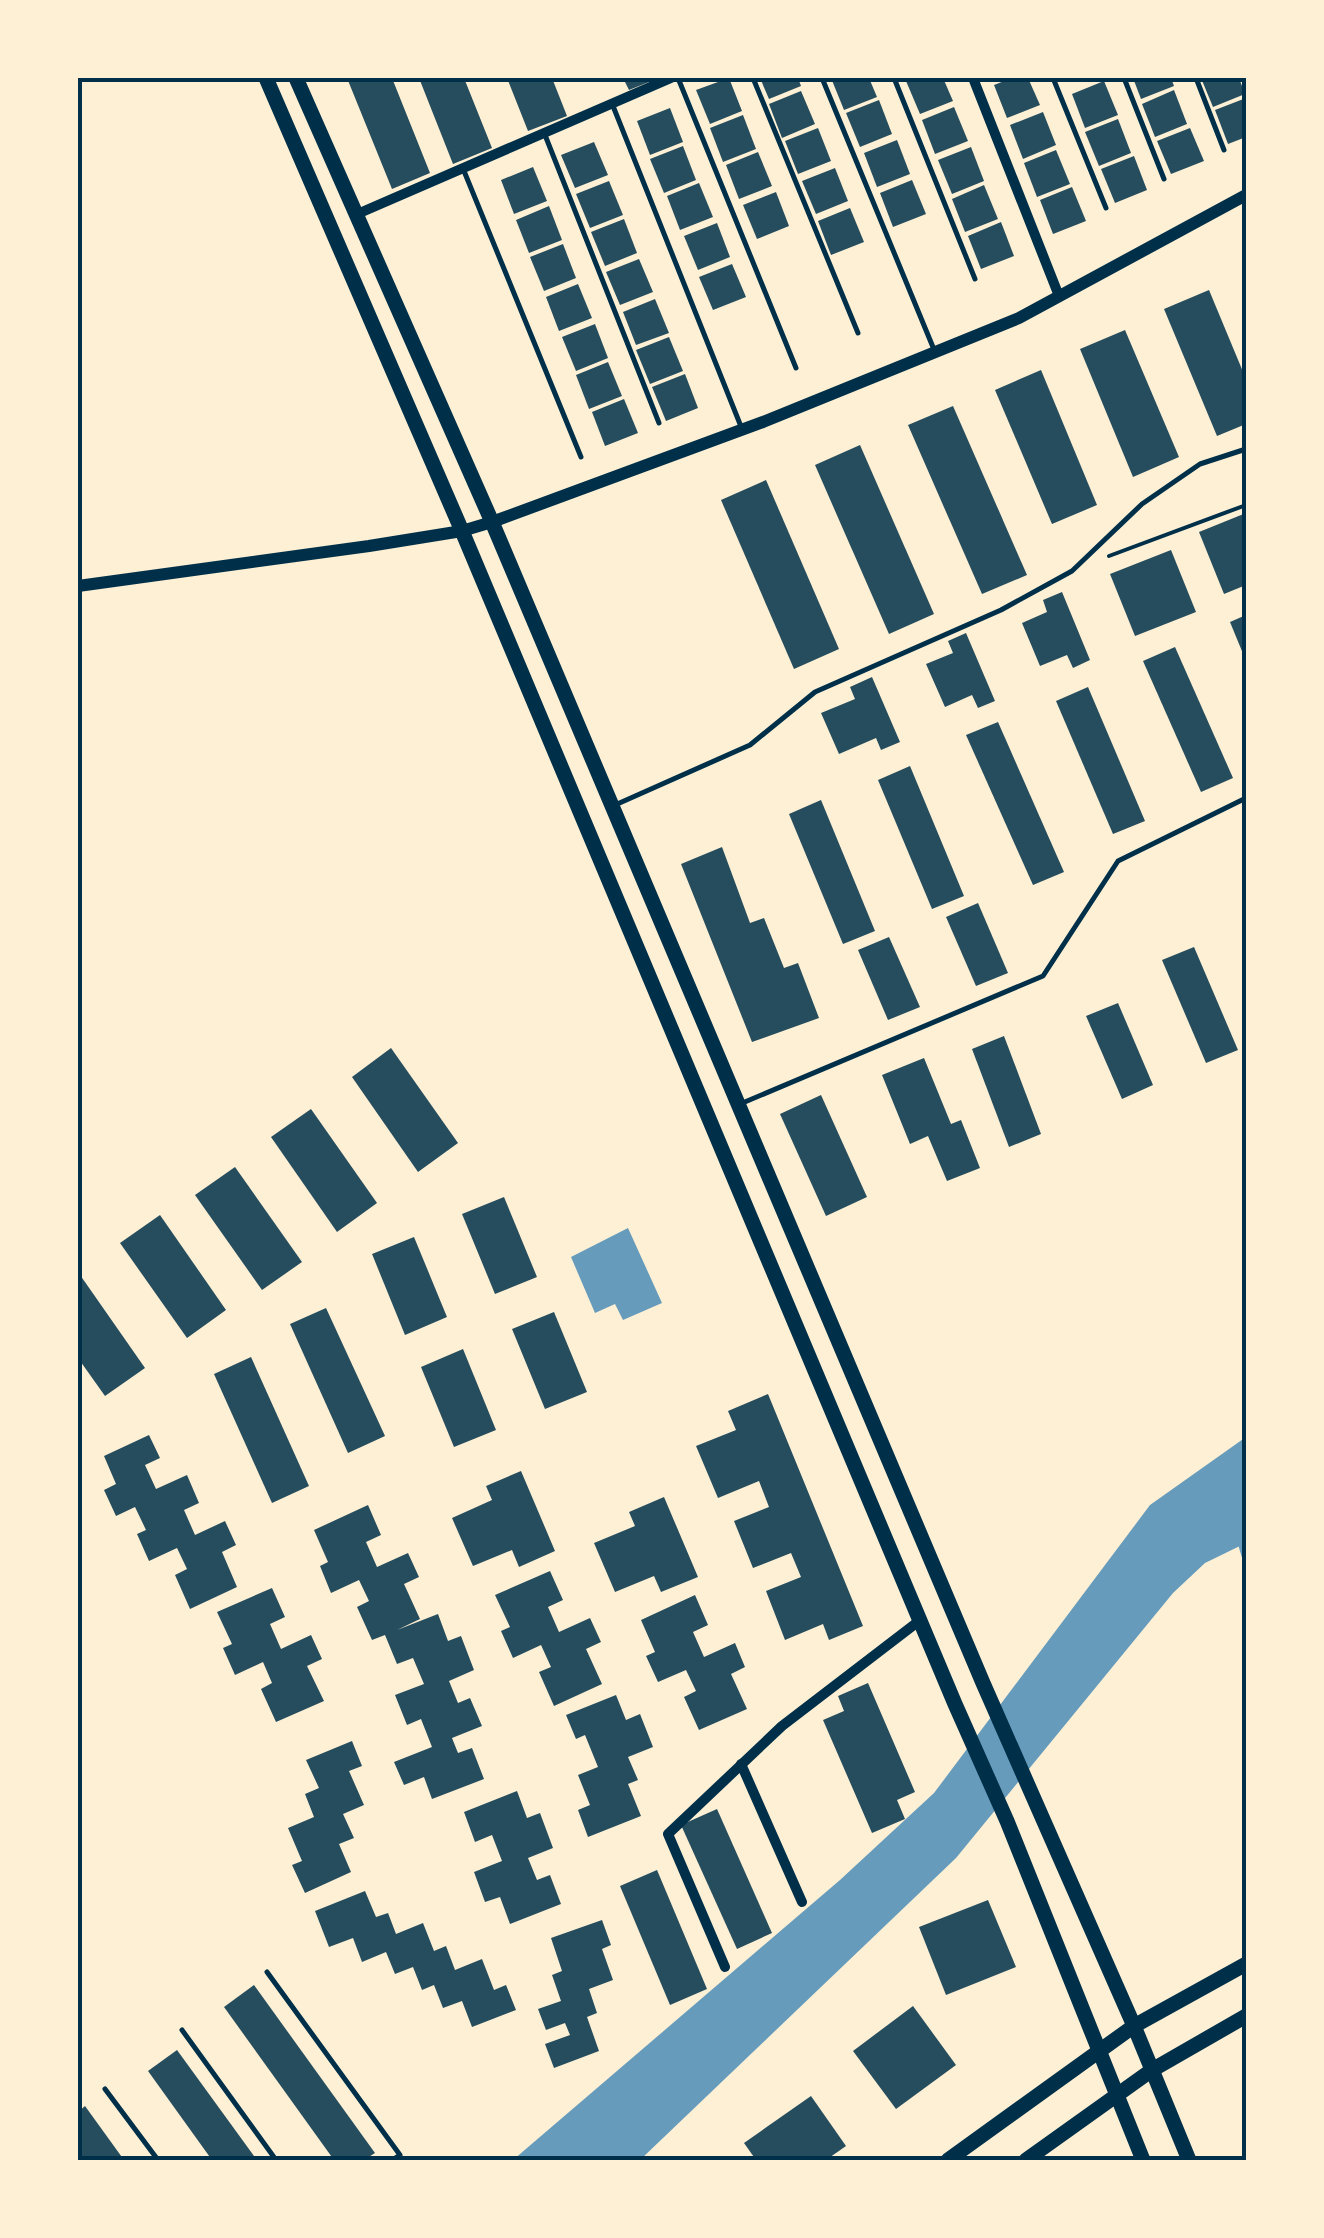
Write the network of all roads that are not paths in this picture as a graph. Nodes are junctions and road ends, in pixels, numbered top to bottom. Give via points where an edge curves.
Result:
1 (266, 78) edge
2 (296, 78) edge
3 (674, 78) edge
4 (753, 78) edge
5 (822, 78) edge
6 (894, 78) edge
7 (973, 78) edge
8 (1053, 78) edge
9 (1124, 78) edge
10 (1196, 78) edge
11 (612, 103) junction
12 (544, 133) junction
13 (1224, 150) dead end
14 (463, 168) junction
15 (1164, 179) dead end
16 (1246, 195) edge
17 (1106, 208) dead end
18 (355, 215) junction
19 (974, 280) dead end
20 (1059, 296) junction
21 (858, 333) dead end
22 (934, 352) junction
23 (796, 368) dead end
24 (659, 423) dead end
25 (742, 429) junction
26 (1246, 448) edge
27 (581, 457) dead end
28 (492, 522) junction
29 (462, 531) junction
30 (78, 586) edge
31 (1246, 798) edge
32 (612, 806) junction
33 (738, 1105) junction
34 (920, 1621) junction
35 (741, 1764) junction
36 (802, 1902) dead end
37 (1246, 1964) edge
38 (725, 1967) dead end
39 (267, 1972) dead end
40 (1246, 2016) edge
41 (1134, 2026) junction
42 (182, 2030) dead end
43 (1099, 2053) junction
44 (1152, 2070) junction
45 (105, 2089) dead end
46 (1118, 2096) junction
47 (158, 2160) edge
48 (276, 2160) edge
49 (392, 2160) edge
50 (948, 2160) edge
51 (1026, 2160) edge
52 (1144, 2160) edge
53 (1189, 2160) edge

1 - 29 main road
2 - 18 main road
3 - 11 street
3 - 23 lane
4 - 21 lane
5 - 22 lane
6 - 19 lane
7 - 20 street
8 - 17 lane
9 - 15 lane
10 - 13 lane
11 - 12 street
11 - 25 lane
12 - 14 street
12 - 24 lane
14 - 18 street
14 - 27 lane
16 - 20 street
18 - 28 main road
20 - 22 street
22 - 25 street
25 - 28 street
26 - 32 lane via 1200,464 1142,504 1072,571 1001,610 815,692 750,745
28 - 29 street
28 - 32 main road
29 - 30 street
29 - 34 main road
31 - 33 lane via 1118,861 1043,976
32 - 33 main road
33 - 41 main road
34 - 35 street
34 - 43 main road
35 - 36 street
35 - 38 street via 668,1834
37 - 41 main road
39 - 49 lane via 400,2155
40 - 44 main road
41 - 43 main road
41 - 44 main road
42 - 48 lane
43 - 46 main road
43 - 50 main road
44 - 46 main road
44 - 53 main road
45 - 47 lane
46 - 51 main road
46 - 52 main road

